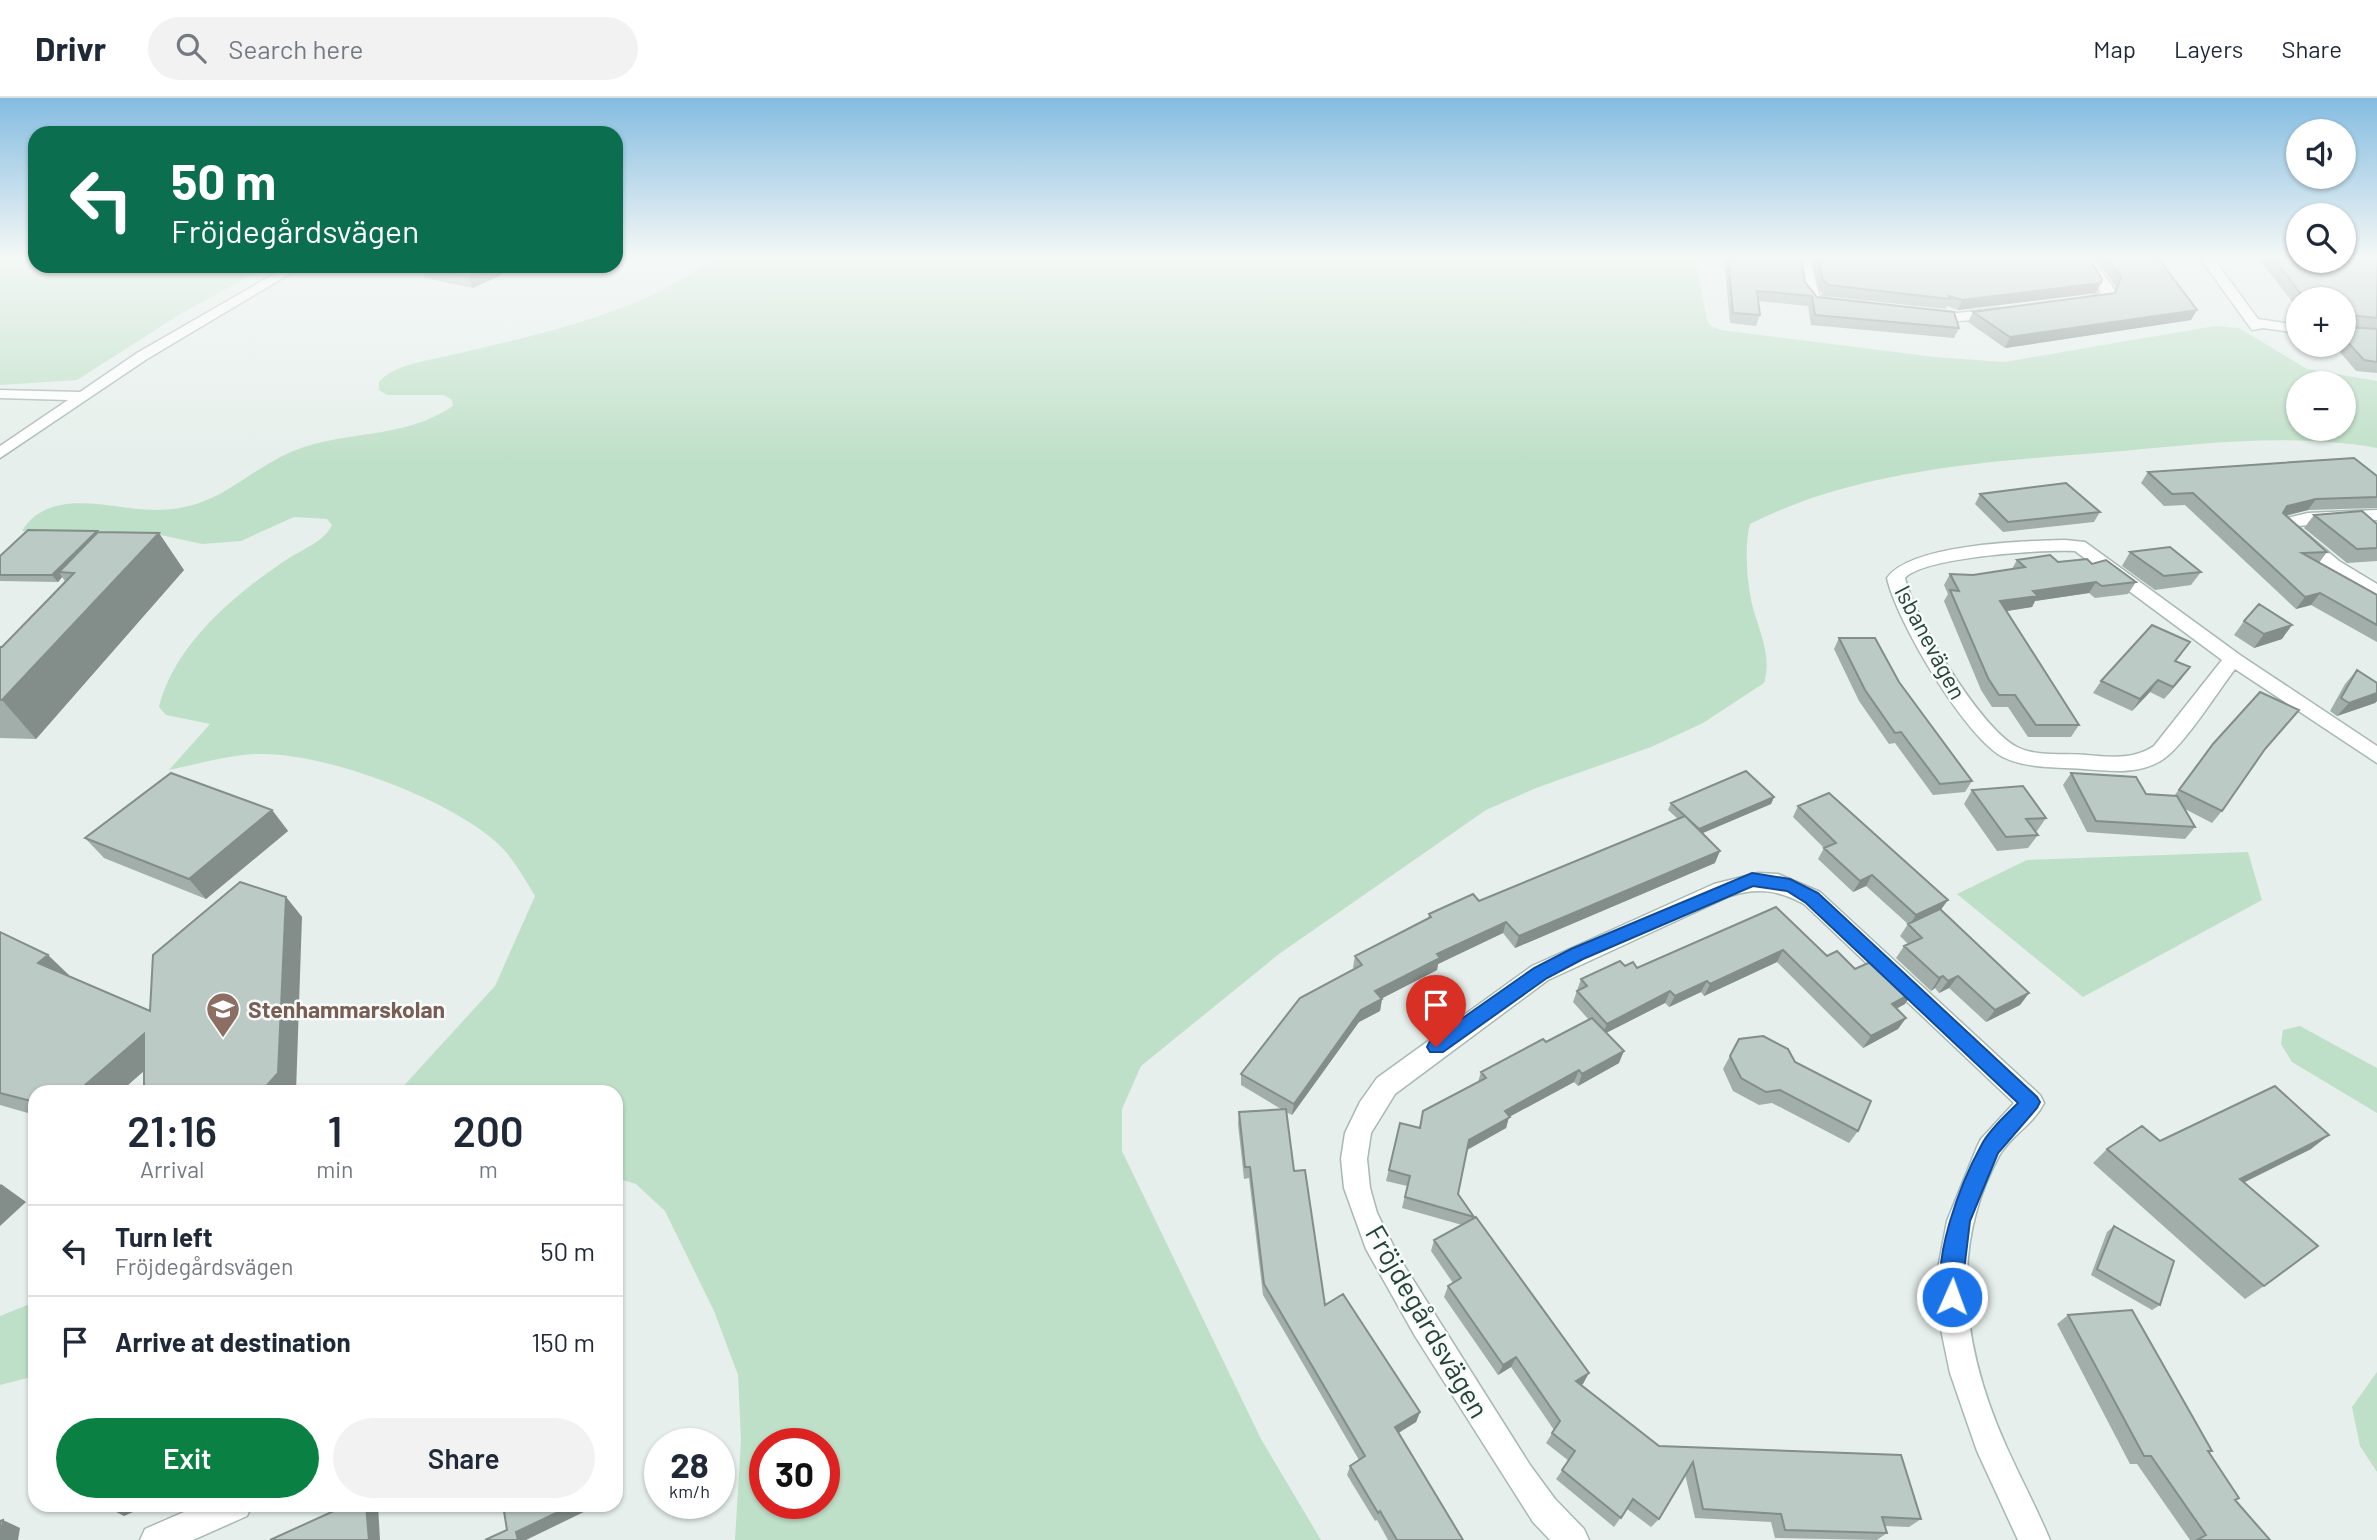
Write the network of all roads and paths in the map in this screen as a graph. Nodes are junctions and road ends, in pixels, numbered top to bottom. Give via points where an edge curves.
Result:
1 (193, 325) edge
2 (2260, 325) edge
3 (2286, 328) edge
4 (0, 394) edge
5 (82, 396) junction
6 (0, 453) edge
7 (2377, 516) edge
8 (2377, 592) edge
9 (2233, 659) junction
10 (2377, 756) edge
11 (220, 1512) edge
12 (156, 1540) edge
13 (1573, 1540) edge
14 (2034, 1540) edge

1 - 5 street
2 - 3 street
4 - 5 street
5 - 6 street
7 - 8 street via 2308,518 2285,524 2333,565
9 - 9 street, Isbanevägen via 2080,546 2055,543 1933,561 1902,570 1896,578 1960,700 1989,740 2031,758 2116,764 2150,760
9 - 10 street, Isbanevägen
11 - 12 street
13 - 14 street, Fröjdegårdsvägen via 1527,1486 1373,1235 1357,1190 1357,1135 1365,1110 1386,1086 1540,973 1752,880 1790,886 1812,898 2031,1102 1990,1147 1960,1221 1951,1274 1953,1320 1965,1373 1992,1451

